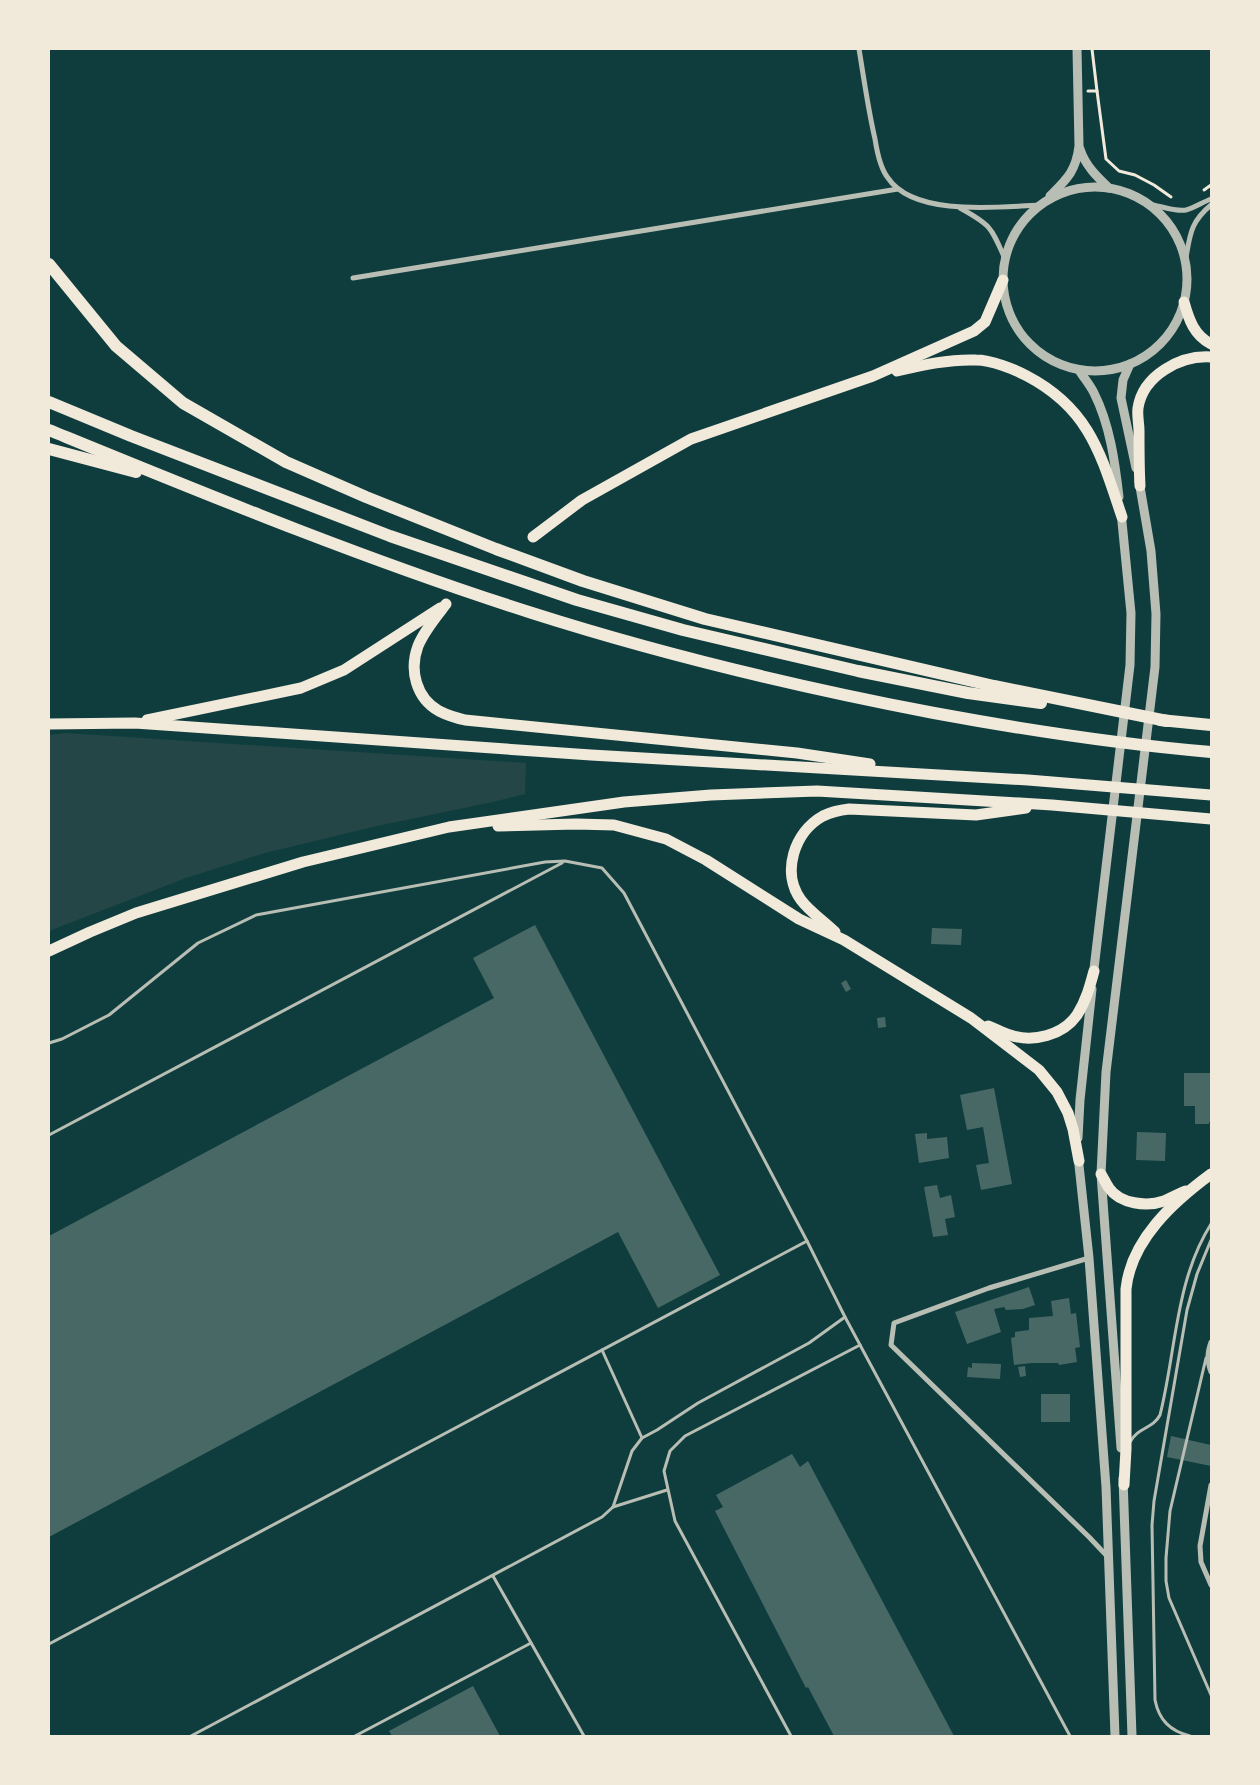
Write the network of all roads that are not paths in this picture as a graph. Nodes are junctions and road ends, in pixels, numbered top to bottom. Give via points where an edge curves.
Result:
1 (860, 49) edge
2 (1077, 49) edge
3 (1079, 146) junction
4 (1109, 188) junction
5 (898, 189) junction
6 (1211, 198) edge
7 (1042, 204) junction
8 (1147, 204) junction
9 (1211, 205) edge
10 (959, 208) junction
11 (1005, 259) junction
12 (1185, 263) junction
13 (49, 264) edge
14 (353, 278) dead end
15 (1003, 280) junction
16 (1184, 302) junction
17 (1211, 344) edge
18 (1211, 357) edge
19 (1130, 364) junction
20 (1079, 370) junction
21 (873, 376) junction
22 (49, 402) edge
23 (49, 430) edge
24 (49, 449) edge
25 (1140, 486) junction
26 (191, 487) junction
27 (1122, 517) junction
28 (533, 537) dead end
29 (1167, 721) junction
30 (135, 723) junction
31 (49, 724) edge
32 (1211, 724) edge
33 (1211, 752) edge
34 (936, 774) junction
35 (1211, 796) edge
36 (1052, 805) junction
37 (1211, 819) edge
38 (449, 827) junction
39 (565, 861) junction
40 (844, 940) junction
41 (49, 952) edge
42 (1094, 971) junction
43 (971, 1018) junction
44 (49, 1043) edge
45 (49, 1135) edge
46 (1078, 1161) junction
47 (1101, 1174) junction
48 (1211, 1174) edge
49 (1194, 1187) junction
50 (1211, 1224) edge
51 (1211, 1240) edge
52 (807, 1241) junction
53 (1089, 1258) junction
54 (846, 1317) junction
55 (1211, 1342) edge
56 (860, 1345) junction
57 (602, 1350) junction
58 (1208, 1350) junction
59 (1211, 1372) edge
60 (642, 1438) junction
61 (1126, 1449) junction
62 (1124, 1485) junction
63 (1211, 1485) edge
64 (667, 1490) junction
65 (613, 1508) junction
66 (1109, 1558) junction
67 (493, 1576) junction
68 (1211, 1585) edge
69 (531, 1643) junction
70 (49, 1644) edge
71 (1211, 1695) edge
72 (191, 1736) edge
73 (355, 1736) edge
74 (584, 1736) edge
75 (791, 1736) edge
76 (1070, 1736) edge
77 (1115, 1736) edge
78 (1132, 1736) edge
79 (1190, 1736) edge

1 - 5 street via 878,155 888,178
2 - 3 street
3 - 4 street via 1087,164
3 - 7 street via 1072,173
4 - 7 street via 1065,192
4 - 8 street via 1130,194
5 - 10 street via 917,199
5 - 14 street
6 - 8 street via 1186,210
7 - 10 street
7 - 11 street via 1018,229
8 - 12 street via 1170,226 1180,244
9 - 12 street via 1198,215 1192,227
10 - 11 street via 984,221
11 - 15 street
12 - 16 street
13 - 29 highway via 116,346 183,404 286,462 366,497 583,581 705,619
15 - 20 street via 1012,321 1024,339 1040,354
15 - 21 highway via 985,322 974,331
16 - 17 highway via 1197,333
16 - 19 street via 1164,339 1149,354
18 - 25 highway via 1191,358 1173,364 1146,388 1138,407
19 - 20 street via 1105,371
19 - 25 street via 1120,398
20 - 27 street via 1094,392 1103,416 1115,462
21 - 27 highway via 943,361 978,360 1016,370 1042,384 1067,402 1089,431
21 - 28 highway via 691,439 582,500
22 - 29 highway via 390,536 577,600 683,630 858,671 968,693
23 - 26 highway
24 - 26 highway
25 - 47 street via 1152,560 1155,667 1106,1072
26 - 33 highway via 478,595 708,664 991,723
27 - 42 street via 1131,612 1130,665
29 - 32 highway
30 - 31 highway
30 - 34 highway via 552,753
30 - 34 highway via 301,688 344,670 446,604 418,646 414,670 423,696 449,716 797,753
34 - 35 highway
36 - 37 highway
36 - 38 highway via 817,792 711,794 607,804
36 - 40 highway via 976,814 849,809 823,816 798,842 792,867 793,879 802,901
38 - 40 highway via 614,825 666,839 800,919
38 - 41 highway via 303,862 180,899 136,913
39 - 44 lane via 544,862 256,916 198,943 109,1015
39 - 45 lane
39 - 52 lane via 602,868 624,893
40 - 43 highway
42 - 43 highway via 1088,993 1076,1016 1051,1034 1033,1038 1011,1036
42 - 46 street via 1080,1100
43 - 46 highway via 1049,1081 1068,1113
46 - 53 street
47 - 49 highway via 1113,1193 1138,1203 1164,1201
47 - 62 street
48 - 49 highway
49 - 61 highway via 1149,1232 1127,1275
50 - 61 lane via 1198,1249 1185,1288 1160,1415 1155,1423 1133,1436
51 - 79 lane via 1187,1310 1152,1525 1155,1700 1165,1723
52 - 54 lane
52 - 57 lane
53 - 66 street
53 - 66 street via 989,1288 894,1322 891,1345
54 - 56 lane
54 - 60 lane via 809,1343 698,1403
55 - 58 street
56 - 64 lane via 685,1436 670,1451 664,1471
56 - 76 lane
57 - 60 lane
57 - 70 lane
58 - 59 street
58 - 71 lane via 1170,1511 1166,1580 1169,1598
60 - 65 lane via 632,1450
61 - 62 highway
62 - 78 street
63 - 68 street via 1200,1546 1201,1562
64 - 65 lane
64 - 75 lane via 675,1521
65 - 67 lane via 602,1518
66 - 77 street
67 - 69 lane
67 - 72 lane
69 - 73 lane
69 - 74 lane

